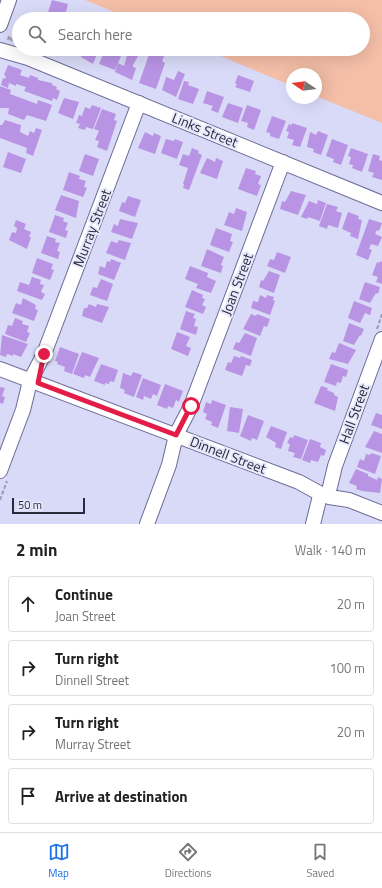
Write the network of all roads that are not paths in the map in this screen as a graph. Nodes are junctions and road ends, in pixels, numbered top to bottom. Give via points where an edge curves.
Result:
1 (10, 0) edge
2 (0, 25) edge
3 (0, 43) edge
4 (12, 49) edge
5 (0, 50) edge
6 (12, 53) edge
7 (21, 56) edge
8 (24, 56) edge
9 (28, 58) junction
10 (139, 103) junction
11 (283, 162) junction
12 (382, 203) edge
13 (382, 339) edge
14 (0, 369) edge
15 (34, 382) junction
16 (180, 437) junction
17 (0, 471) edge
18 (325, 491) junction
19 (382, 513) edge
20 (314, 521) edge
21 (146, 524) edge

1 - 2 street
3 - 4 street, Links Street
5 - 6 street, Links Street
7 - 9 street, Links Street
8 - 9 street, Links Street
9 - 10 street, Links Street
10 - 11 street, Links Street
10 - 15 street, Murray Street
11 - 12 street, Links Street
11 - 16 street, Joan Street
13 - 18 street, Hall Street
14 - 15 street, Dinnell Street
15 - 16 street, Dinnell Street
15 - 17 street, Murray Street
16 - 18 street, Dinnell Street
16 - 21 street, Joan Street
18 - 19 street, Dinnell Street
18 - 20 street, Hall Street

